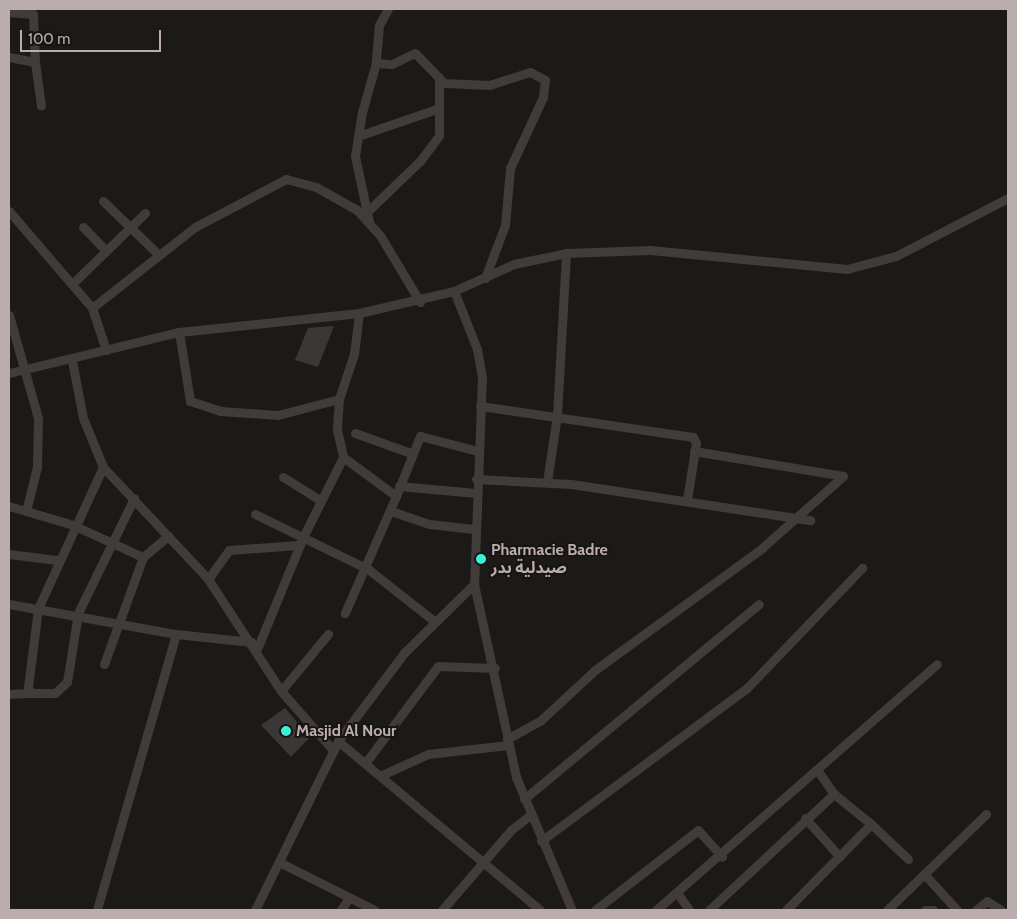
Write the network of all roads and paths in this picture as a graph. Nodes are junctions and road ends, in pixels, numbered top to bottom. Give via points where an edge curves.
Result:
1 (388, 9) edge
2 (9, 12) edge
3 (9, 57) edge
4 (35, 62) junction
5 (376, 63) junction
6 (440, 80) junction
7 (41, 106) dead end
8 (438, 109) junction
9 (358, 136) junction
10 (1008, 198) edge
11 (103, 201) dead end
12 (9, 211) edge
13 (368, 212) junction
14 (145, 213) dead end
15 (369, 222) junction
16 (83, 227) dead end
17 (131, 227) junction
18 (106, 251) junction
19 (566, 253) junction
20 (159, 255) junction
21 (485, 278) junction
22 (72, 284) junction
23 (454, 291) junction
24 (420, 302) junction
25 (92, 308) junction
26 (359, 313) junction
27 (9, 315) edge
28 (178, 332) junction
29 (106, 350) junction
30 (72, 361) junction
31 (26, 371) junction
32 (9, 374) edge
33 (339, 399) junction
34 (480, 406) junction
35 (557, 415) junction
36 (355, 433) dead end
37 (477, 451) junction
38 (694, 451) junction
39 (411, 453) junction
40 (343, 457) junction
41 (103, 467) junction
42 (283, 477) dead end
43 (476, 479) junction
44 (547, 482) junction
45 (400, 486) junction
46 (476, 493) junction
47 (396, 496) junction
48 (134, 498) junction
49 (320, 500) junction
50 (687, 500) junction
51 (9, 506) edge
52 (26, 510) junction
53 (391, 511) junction
54 (255, 514) dead end
55 (796, 518) junction
56 (810, 520) dead end
57 (73, 525) junction
58 (474, 529) junction
59 (304, 535) junction
60 (168, 536) junction
61 (112, 540) junction
62 (300, 545) junction
63 (9, 554) edge
64 (142, 557) junction
65 (57, 560) junction
66 (862, 568) dead end
67 (368, 569) junction
68 (208, 579) junction
69 (474, 584) junction
70 (9, 604) edge
71 (759, 604) dead end
72 (38, 608) junction
73 (78, 613) junction
74 (345, 613) dead end
75 (434, 621) junction
76 (115, 626) junction
77 (176, 634) junction
78 (328, 634) dead end
79 (254, 645) junction
80 (104, 664) dead end
81 (936, 664) dead end
82 (495, 668) junction
83 (281, 691) junction
84 (31, 693) junction
85 (9, 694) edge
86 (338, 740) junction
87 (508, 742) junction
88 (333, 750) junction
89 (366, 762) junction
90 (817, 770) junction
91 (382, 775) junction
92 (834, 794) junction
93 (524, 799) junction
94 (986, 814) dead end
95 (530, 815) junction
96 (805, 818) junction
97 (870, 824) junction
98 (541, 841) junction
99 (722, 857) junction
100 (840, 857) junction
101 (908, 859) dead end
102 (279, 862) junction
103 (481, 865) junction
104 (924, 874) junction
105 (678, 894) junction
106 (349, 897) junction
107 (97, 910) edge
108 (255, 910) edge
109 (341, 910) edge
110 (374, 910) edge
111 (442, 910) edge
112 (540, 910) edge
113 (572, 910) edge
114 (594, 910) edge
115 (656, 910) edge
116 (689, 910) edge
117 (709, 910) edge
118 (786, 910) edge
119 (887, 910) edge
120 (925, 910) edge
121 (932, 910) edge
122 (957, 910) edge
123 (976, 910) edge
124 (1001, 910) edge

1 - 5 street via 379,25
2 - 4 street via 33,14
3 - 4 street
4 - 7 street
5 - 6 street via 392,64 408,54 419,54
5 - 9 street
6 - 8 street
6 - 21 street via 489,85 530,72 546,82 510,168 505,225
8 - 9 street
8 - 13 street via 440,126 433,146
9 - 13 street via 356,167
10 - 19 street via 896,256 847,269 650,250
11 - 17 street
12 - 22 street
13 - 15 street
14 - 17 street
15 - 20 street via 340,198 286,179 195,227
15 - 24 street
16 - 18 street
17 - 18 street
17 - 20 street
18 - 22 street
19 - 21 street via 528,259
19 - 35 street
20 - 25 street
21 - 23 street
22 - 25 street
23 - 24 street
23 - 34 street via 477,348
24 - 26 street
25 - 29 street
26 - 28 street
26 - 33 street via 354,354
27 - 31 street
28 - 29 street
28 - 33 street via 186,395 196,405 265,416
29 - 30 street
30 - 31 street
30 - 41 street via 83,418
31 - 32 street
31 - 52 street via 40,445
33 - 40 street via 336,430
34 - 35 street
34 - 37 street
35 - 38 street via 690,436 696,441
35 - 44 street
36 - 39 street
37 - 39 street via 422,436
37 - 43 street
38 - 50 street
38 - 55 street via 842,476
39 - 45 street
40 - 47 street
40 - 49 street
41 - 48 street
41 - 57 street
42 - 49 street
43 - 44 street
43 - 46 street
44 - 50 street
45 - 46 street
45 - 47 street
46 - 58 street
47 - 53 street
48 - 60 street
48 - 61 street
49 - 59 street
50 - 55 street
51 - 52 street
52 - 57 street
53 - 58 street via 428,524
53 - 67 street
54 - 59 street
55 - 56 street
55 - 87 street via 594,670 540,721
57 - 61 street
57 - 65 street
58 - 69 street
59 - 62 street
59 - 67 street
60 - 64 street
60 - 68 street
61 - 64 street
61 - 73 street
62 - 68 street via 229,550
62 - 79 street
63 - 65 street
64 - 76 street
65 - 72 street
66 - 98 street via 746,689
67 - 74 street
67 - 75 street
68 - 79 street
69 - 75 street
69 - 82 street
70 - 72 street
71 - 93 street
72 - 73 street
72 - 84 street via 28,687
73 - 76 street
73 - 84 street via 67,682 55,693
75 - 86 street
76 - 77 street
76 - 80 street
77 - 79 street
77 - 107 street
78 - 83 street
79 - 83 street
81 - 90 street
82 - 87 street
82 - 89 street via 438,666
83 - 88 street
84 - 85 street
86 - 88 street
86 - 89 street
87 - 91 street via 428,754
87 - 93 street
88 - 102 street
89 - 91 street
90 - 92 street
90 - 99 street
91 - 103 street
92 - 96 street
92 - 97 street
93 - 95 street
94 - 104 street
95 - 98 street
95 - 103 street
96 - 100 street
96 - 117 street
97 - 100 street
97 - 101 street
98 - 113 street
99 - 105 street
99 - 114 street via 698,830
100 - 118 street
102 - 106 street
102 - 108 street
103 - 111 street
103 - 112 street
104 - 119 street
104 - 122 street
105 - 115 street
105 - 116 street
106 - 109 street
106 - 110 street
120 - 121 street
123 - 124 street via 987,900

